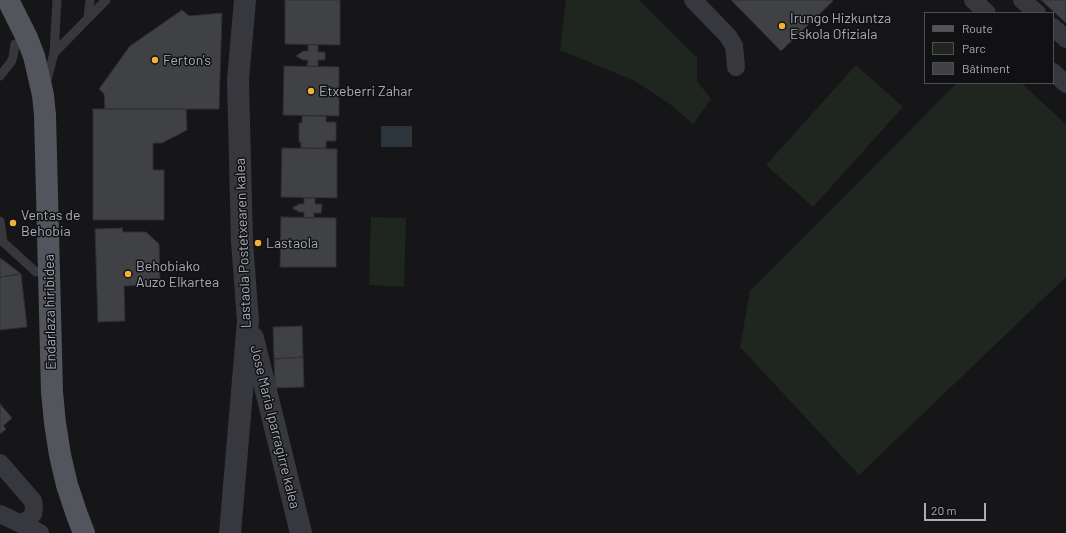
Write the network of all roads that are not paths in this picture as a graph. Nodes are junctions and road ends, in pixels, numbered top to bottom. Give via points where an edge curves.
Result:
1 (8, 0) edge
2 (57, 0) edge
3 (90, 0) edge
4 (106, 0) edge
5 (245, 0) edge
6 (694, 0) edge
7 (973, 0) edge
8 (1022, 0) edge
9 (987, 12) edge
10 (1036, 12) edge
11 (0, 13) edge
12 (88, 18) junction
13 (1054, 28) edge
14 (1066, 39) edge
15 (15, 44) junction
16 (54, 53) junction
17 (736, 67) dead end
18 (1054, 73) edge
19 (0, 76) edge
20 (1066, 84) edge
21 (43, 95) junction
22 (0, 221) edge
23 (1, 235) edge
24 (36, 272) junction
25 (248, 321) junction
26 (0, 463) edge
27 (61, 486) junction
28 (0, 514) edge
29 (18, 522) junction
30 (40, 533) edge
31 (70, 533) edge
32 (84, 533) edge
33 (230, 533) edge
34 (301, 533) edge

1 - 21 main road, Endarlaza hiribidea via 30,44
2 - 16 lane
3 - 12 lane
4 - 12 lane
5 - 25 street, Lastaola Postetxearen kalea via 238,80 242,242
6 - 17 street via 728,36 734,46
7 - 9 street
8 - 10 street
11 - 15 main road, Endarlaza hiribidea
12 - 16 lane
13 - 14 street
15 - 19 lane via 11,62
15 - 24 main road, Endarlaza hiribidea via 22,63 32,115
16 - 21 lane
18 - 20 street
21 - 27 main road, Endarlaza hiribidea via 52,392
22 - 23 lane
23 - 24 lane via 3,242
24 - 27 main road, Endarlaza hiribidea via 38,392 43,430
25 - 33 street, Lastaola Postetxearen kalea
25 - 34 street, Jose Maria Iparragirre kalea
26 - 29 street via 33,501 33,514 24,522
27 - 31 main road
27 - 32 main road
28 - 29 street
29 - 30 street

